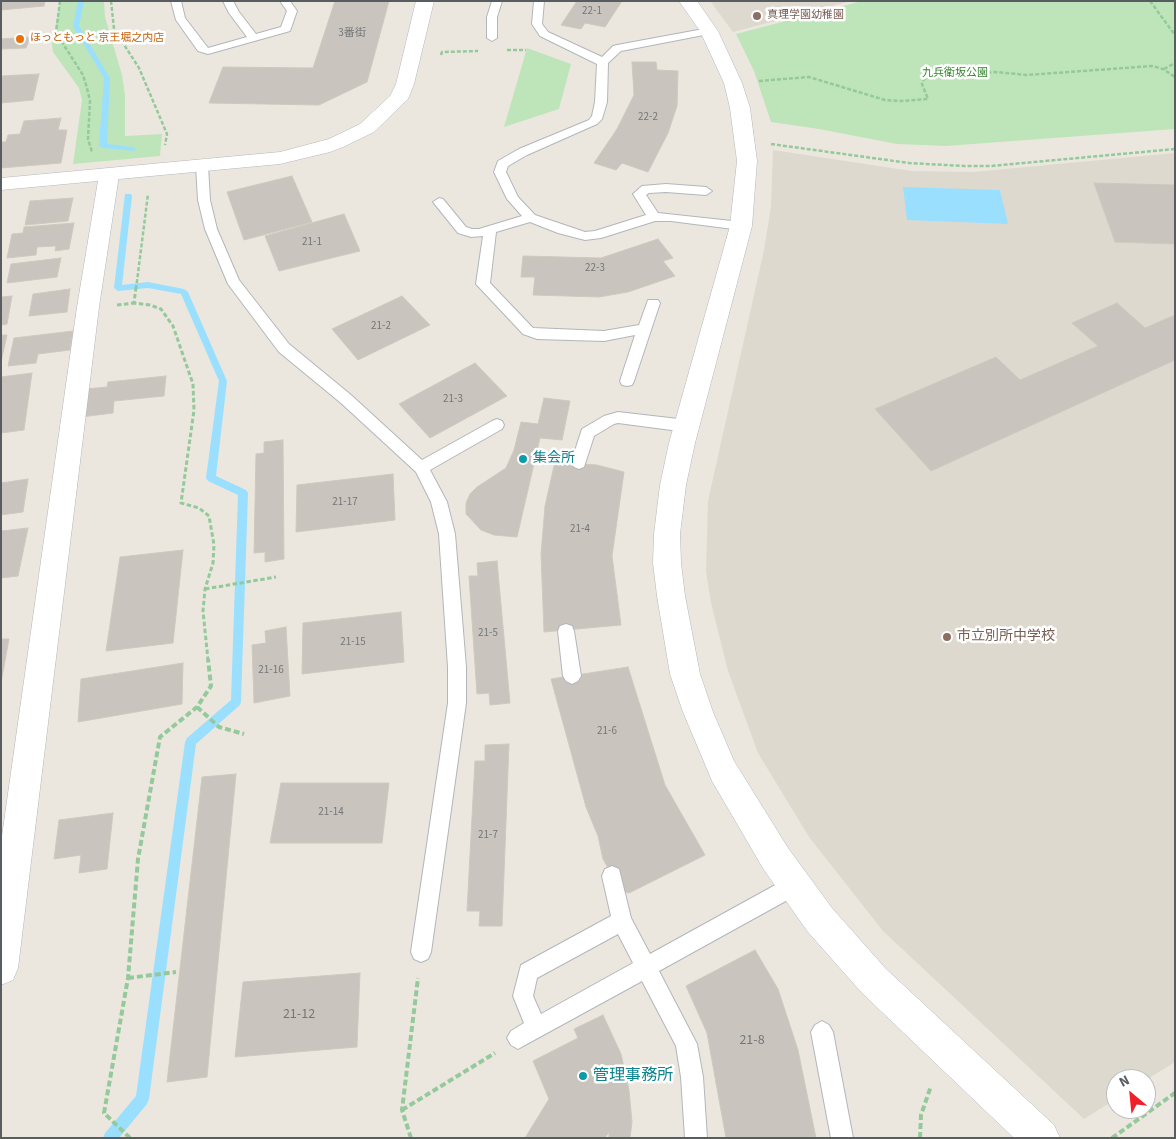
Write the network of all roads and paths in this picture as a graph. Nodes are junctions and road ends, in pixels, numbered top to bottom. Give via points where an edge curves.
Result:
1 (60, 1) edge
2 (111, 1) edge
3 (176, 1) edge
4 (228, 1) edge
5 (285, 1) edge
6 (425, 1) edge
7 (497, 1) edge
8 (539, 1) edge
9 (688, 1) edge
10 (1150, 1) edge
11 (709, 31) junction
12 (1175, 35) edge
13 (254, 38) junction
14 (492, 38) dead end
15 (526, 50) dead end
16 (479, 51) dead end
17 (498, 51) dead end
18 (440, 60) dead end
19 (603, 62) junction
20 (1175, 63) edge
21 (1163, 69) junction
22 (1175, 77) edge
23 (752, 82) dead end
24 (768, 144) dead end
25 (1175, 149) edge
26 (165, 150) dead end
27 (202, 166) junction
28 (102, 167) junction
29 (1, 184) edge
30 (706, 191) dead end
31 (148, 192) dead end
32 (439, 202) dead end
33 (654, 217) junction
34 (531, 218) junction
35 (741, 226) junction
36 (490, 230) junction
37 (653, 303) dead end
38 (644, 330) junction
39 (626, 381) dead end
40 (496, 425) dead end
41 (687, 426) junction
42 (579, 463) dead end
43 (421, 468) junction
44 (276, 577) dead end
45 (205, 589) junction
46 (566, 631) dead end
47 (572, 676) dead end
48 (197, 707) junction
49 (244, 734) dead end
50 (612, 876) dead end
51 (795, 885) junction
52 (622, 921) junction
53 (421, 952) joint
54 (1, 968) edge
55 (647, 968) junction
56 (176, 972) dead end
57 (128, 978) junction
58 (537, 1028) junction
59 (822, 1032) dead end
60 (518, 1038) joint
61 (931, 1086) dead end
62 (1175, 1093) edge
63 (402, 1110) junction
64 (130, 1138) edge
65 (411, 1138) edge
66 (696, 1138) edge
67 (842, 1138) edge
68 (920, 1138) edge
69 (1041, 1138) edge
70 (1112, 1138) edge

1 - 28 path via 56,32 88,88 88,139
2 - 26 path via 114,29 139,68 166,134
3 - 13 lane via 180,18 204,50
4 - 13 lane
5 - 13 lane via 292,11 286,28
6 - 27 street via 406,84 398,99 375,122 357,134 315,150 280,158
7 - 14 lane via 492,17
8 - 19 lane via 537,24 544,34
9 - 11 street
10 - 12 path
11 - 19 lane via 625,45 611,52
11 - 35 street via 733,83 740,108 747,161
15 - 17 path
16 - 18 path via 442,52
19 - 34 lane via 598,117 502,164 500,172 507,188
20 - 21 path
21 - 22 path
21 - 23 path via 1152,66 1027,75 996,72 932,77 922,84 928,99 900,101 885,100 809,77
24 - 25 path via 938,166 1001,165
27 - 28 street
27 - 43 lane via 204,200 211,229 233,281 284,348
28 - 29 street
28 - 54 street via 87,316
30 - 33 lane via 646,189 638,194
31 - 45 path via 134,303 161,309 173,326 193,384 194,410 181,503 199,508 208,516 214,545 213,563
32 - 36 lane via 462,230 479,233
33 - 34 lane via 586,236
33 - 35 lane
34 - 36 lane
35 - 41 street
36 - 38 lane via 483,284 528,331 604,336
37 - 38 lane
38 - 39 lane
40 - 43 lane
41 - 42 lane via 618,417 608,420 587,433
41 - 51 street via 673,485 667,534 671,596 685,674 724,771 776,860
43 - 53 lane via 439,502 447,534 457,667 457,703
44 - 45 path
45 - 48 path via 203,610 211,686
46 - 47 lane
48 - 49 path via 219,727
48 - 57 path via 160,737 157,748 138,859
50 - 52 lane
51 - 55 lane
51 - 69 street via 820,920 874,981
52 - 55 lane
52 - 58 lane via 528,972 523,996
53 - 63 path
55 - 58 lane
55 - 66 lane via 686,1044
56 - 57 path
57 - 64 path via 104,1113
58 - 60 lane
59 - 67 lane
60 - 63 path
61 - 68 path via 921,1115
62 - 70 path
63 - 65 path

